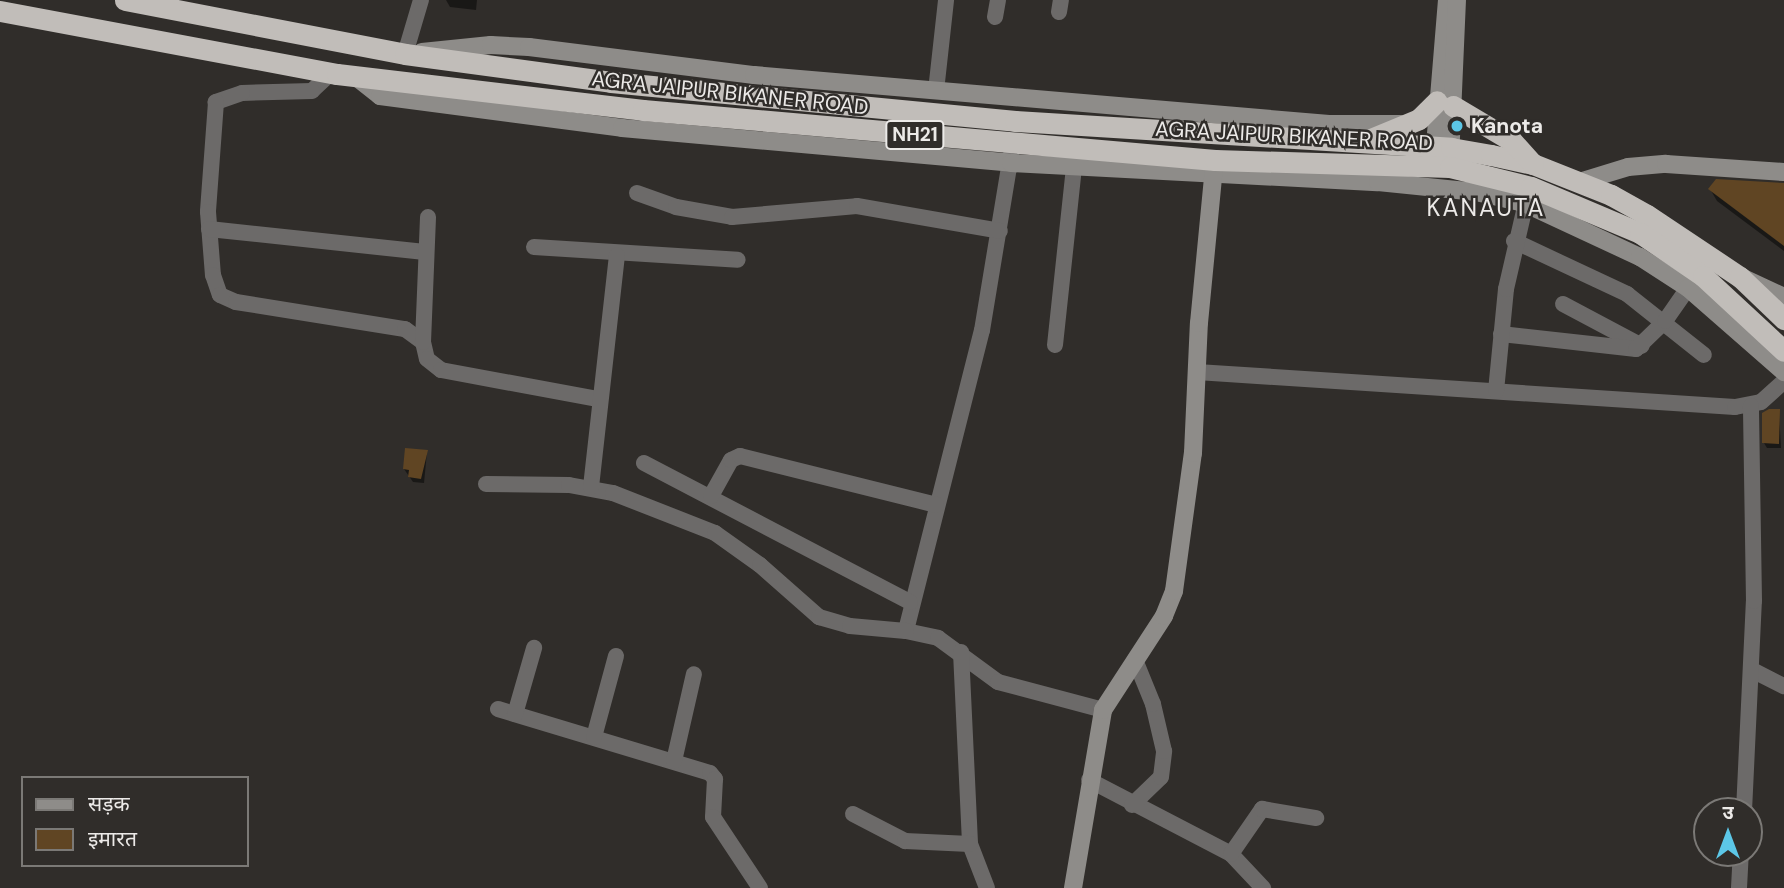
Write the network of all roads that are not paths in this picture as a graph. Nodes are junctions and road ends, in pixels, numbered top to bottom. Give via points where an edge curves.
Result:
1 (125, 0) edge
2 (421, 0) edge
3 (947, 0) edge
4 (1447, 0) edge
5 (1457, 0) edge
6 (0, 11) edge
7 (405, 54) junction
8 (331, 73) junction
9 (936, 91) junction
10 (1445, 104) junction
11 (1405, 124) junction
12 (1361, 144) junction
13 (1012, 153) junction
14 (1533, 164) junction
15 (1074, 167) junction
16 (1442, 167) junction
17 (1214, 168) junction
18 (1784, 172) edge
19 (1579, 182) junction
20 (637, 193) dead end
21 (1527, 195) junction
22 (428, 217) dead end
23 (209, 229) junction
24 (1000, 231) junction
25 (1514, 241) junction
26 (534, 247) dead end
27 (425, 252) junction
28 (617, 255) junction
29 (738, 260) dead end
30 (1740, 277) junction
31 (1688, 288) junction
32 (1784, 297) edge
33 (1563, 304) dead end
34 (1784, 319) edge
35 (1665, 321) junction
36 (1500, 334) junction
37 (423, 342) junction
38 (1055, 345) dead end
39 (1642, 346) junction
40 (1784, 351) edge
41 (1704, 355) dead end
42 (1196, 372) junction
43 (1784, 372) edge
44 (1784, 382) edge
45 (1496, 391) junction
46 (598, 399) junction
47 (1751, 406) junction
48 (644, 463) dead end
49 (486, 484) dead end
50 (591, 487) junction
51 (710, 496) junction
52 (936, 505) junction
53 (910, 602) junction
54 (906, 632) junction
55 (534, 648) dead end
56 (961, 652) junction
57 (616, 656) dead end
58 (1135, 660) junction
59 (1752, 670) junction
60 (694, 674) dead end
61 (1784, 686) edge
62 (498, 709) dead end
63 (1102, 710) junction
64 (515, 714) junction
65 (594, 737) junction
66 (674, 761) junction
67 (1089, 780) junction
68 (1745, 797) edge
69 (1132, 805) junction
70 (853, 814) dead end
71 (1316, 818) dead end
72 (970, 844) junction
73 (1231, 854) junction
74 (1740, 867) edge
75 (760, 888) edge
76 (987, 888) edge
77 (1073, 888) edge
78 (1263, 888) edge
79 (1739, 888) edge

1 - 7 highway, AGRA JAIPUR BIKANER ROAD / NH21
2 - 7 street
3 - 9 street
4 - 10 street
5 - 10 street
6 - 8 highway, AGRA JAIPUR BIKANER ROAD / NH21
7 - 9 street via 491,45 529,47 754,75
7 - 12 highway, AGRA JAIPUR BIKANER ROAD / NH21 via 709,93 1015,121
8 - 13 highway, AGRA JAIPUR BIKANER ROAD / NH21
8 - 23 street via 312,91 242,93 216,102
9 - 11 street via 1329,124
10 - 11 highway
10 - 14 highway via 1512,141
10 - 16 street
11 - 12 highway
12 - 16 highway, AGRA JAIPUR BIKANER ROAD / NH21
13 - 15 street
13 - 17 highway, AGRA JAIPUR BIKANER ROAD / NH21
13 - 24 street
14 - 16 highway, AGRA JAIPUR BIKANER ROAD / NH21
14 - 19 highway, AGRA JAIPUR BIKANER ROAD / NH21
15 - 17 street
15 - 38 street
16 - 17 highway, AGRA JAIPUR BIKANER ROAD / NH21
16 - 21 highway, AGRA JAIPUR BIKANER ROAD / NH21
17 - 42 street
18 - 19 street via 1665,164 1628,167
19 - 30 highway, AGRA JAIPUR BIKANER ROAD / NH21 via 1647,215
20 - 24 street via 676,207 732,217 857,206
21 - 25 street
21 - 31 street
21 - 40 highway, AGRA JAIPUR BIKANER ROAD / NH21 via 1640,233 1703,276
22 - 27 street
23 - 27 street
23 - 37 street via 213,275 220,295 236,302 383,323 415,333
24 - 52 street via 982,330
25 - 35 street via 1609,283
25 - 36 street
26 - 28 street
27 - 37 street
28 - 29 street
28 - 46 street
30 - 32 street
30 - 34 highway, AGRA JAIPUR BIKANER ROAD / NH21
31 - 35 street
31 - 43 street
33 - 39 street
35 - 39 street
35 - 41 street
36 - 39 street via 1630,350
36 - 45 street
37 - 46 street via 427,359 441,370
42 - 45 street
42 - 58 street via 1193,453 1174,591 1164,616
44 - 47 street
45 - 47 street
46 - 50 street
47 - 59 street
48 - 51 street
49 - 50 street
50 - 54 street via 715,533 819,617 850,626
51 - 52 street via 731,460 740,456 844,486
51 - 53 street
52 - 53 street
53 - 54 street
54 - 56 street via 938,638
55 - 64 street
56 - 63 street via 998,682
56 - 72 street
57 - 65 street
58 - 63 street
58 - 69 street via 1153,704 1164,751 1161,777
59 - 61 street
59 - 68 street
60 - 66 street
62 - 64 street
63 - 67 street
64 - 65 street
65 - 66 street
66 - 75 street via 715,779 713,817
67 - 69 street
67 - 77 street
69 - 73 street
70 - 72 street via 881,824 905,841
71 - 73 street via 1262,808
72 - 76 street
73 - 78 street
74 - 79 street

